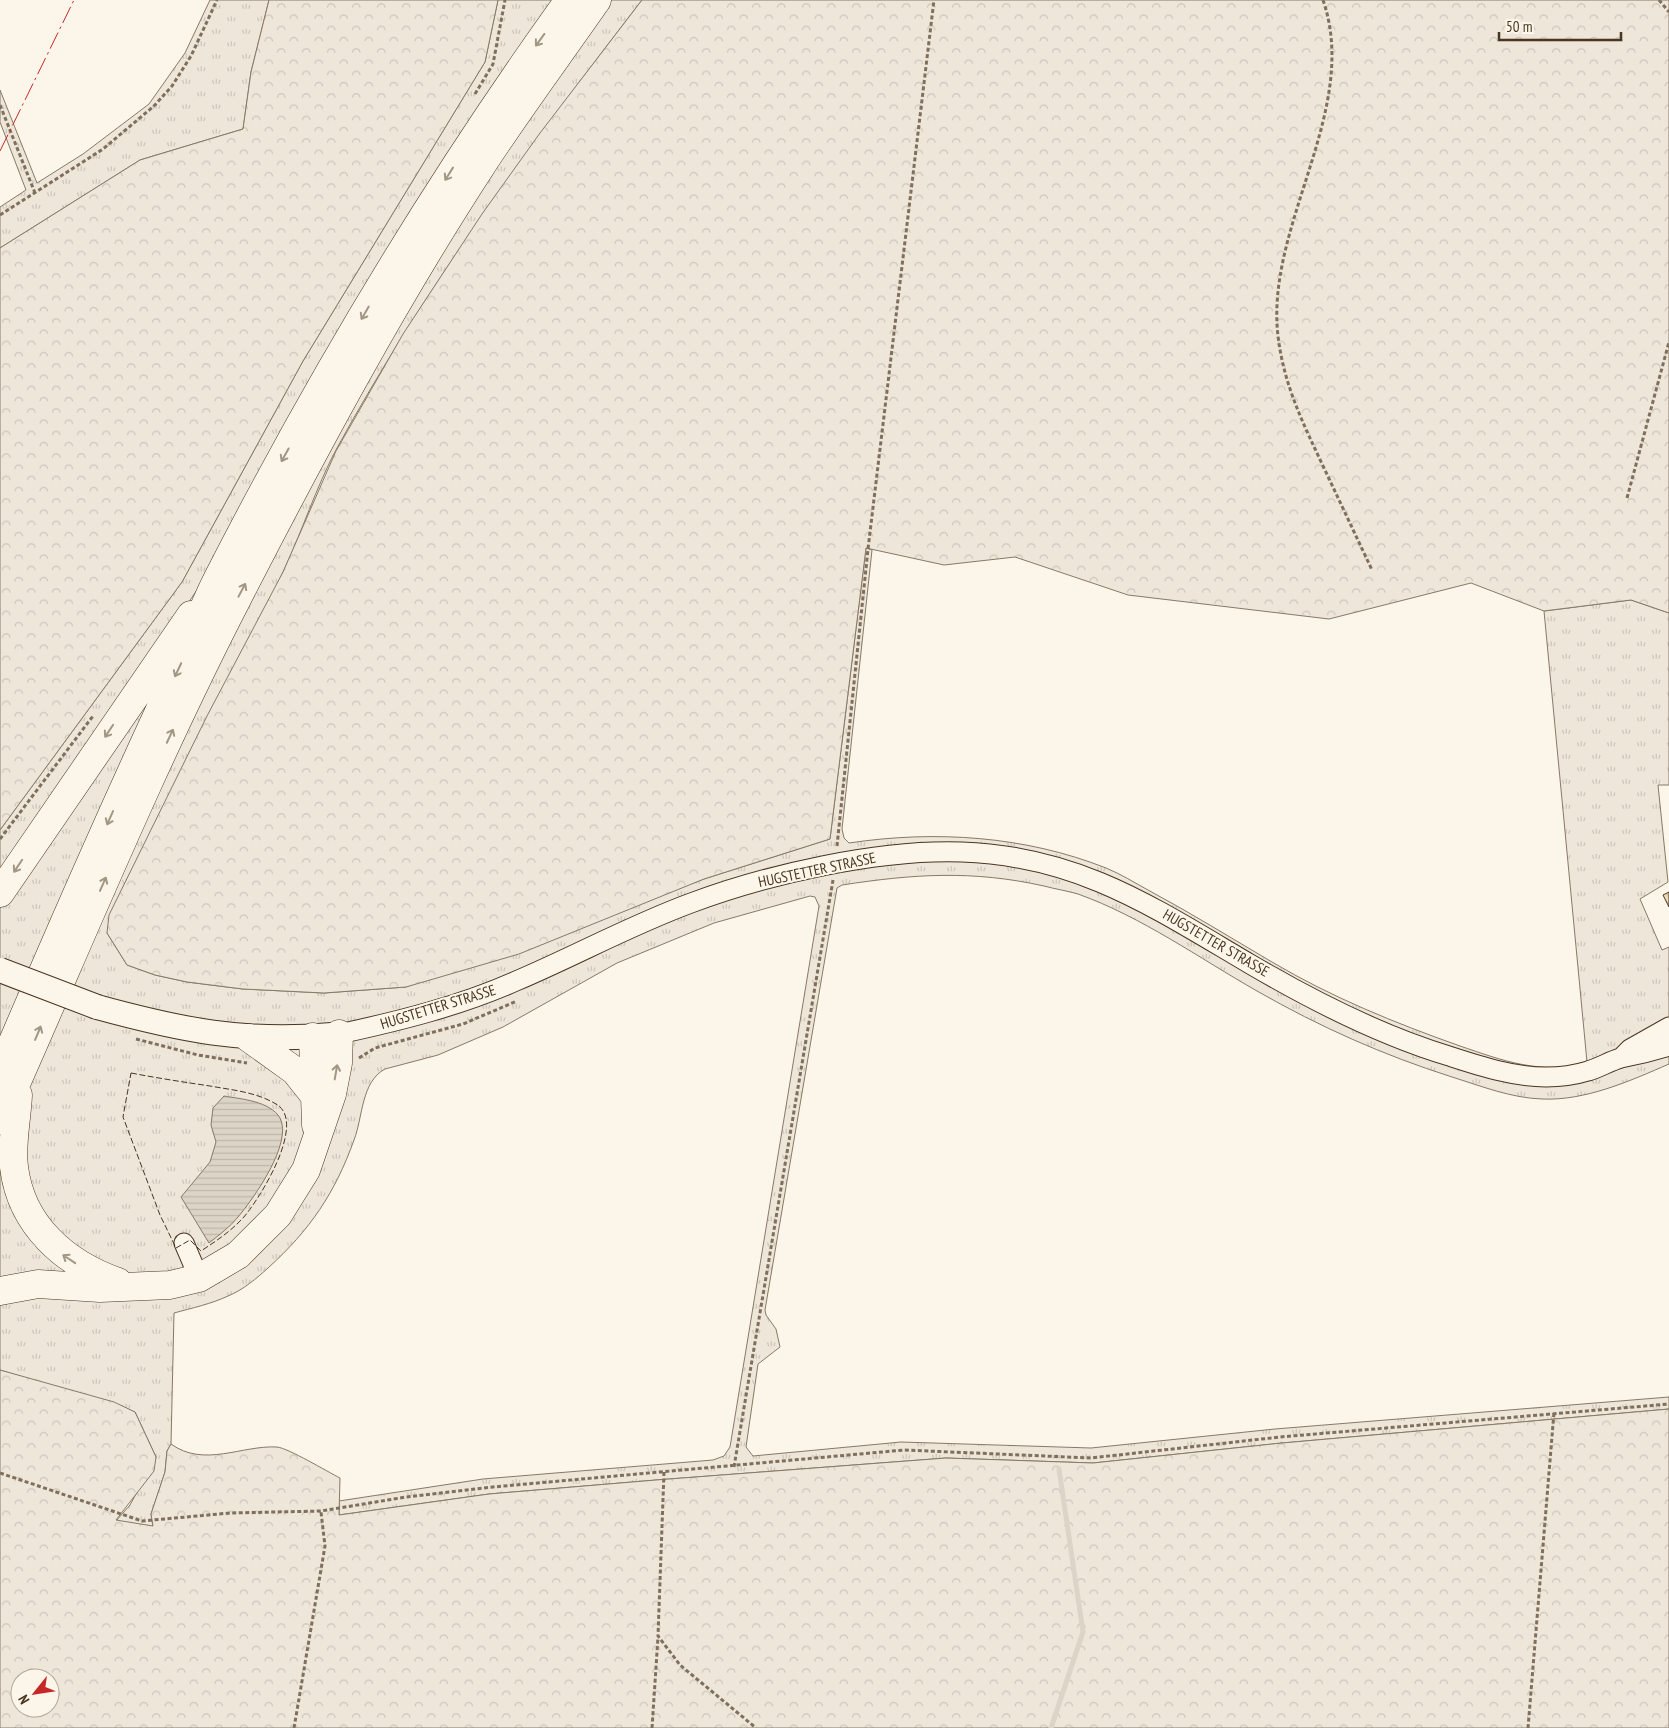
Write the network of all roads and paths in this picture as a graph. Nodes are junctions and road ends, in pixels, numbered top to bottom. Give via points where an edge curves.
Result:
1 (217, 0) edge
2 (569, 0) edge
3 (597, 0) edge
4 (934, 0) edge
5 (1323, 0) edge
6 (1659, 0) edge
7 (1669, 12) edge
8 (0, 105) edge
9 (34, 193) junction
10 (0, 216) edge
11 (1669, 342) edge
12 (1627, 498) dead end
13 (1372, 570) dead end
14 (218, 577) junction
15 (836, 864) junction
16 (0, 893) edge
17 (0, 970) edge
18 (1669, 1027) edge
19 (326, 1035) junction
20 (249, 1038) junction
21 (1669, 1046) edge
22 (1620, 1058) junction
23 (10, 1075) edge
24 (314, 1095) junction
25 (0, 1120) edge
26 (317, 1135) junction
27 (184, 1243) dead end
28 (199, 1278) junction
29 (129, 1286) junction
30 (0, 1291) edge
31 (1669, 1404) edge
32 (1554, 1412) junction
33 (734, 1467) junction
34 (664, 1472) junction
35 (0, 1473) edge
36 (321, 1511) junction
37 (658, 1636) junction
38 (294, 1728) edge
39 (652, 1728) edge
40 (756, 1728) edge
41 (1528, 1728) edge

1 - 9 path via 191,56 172,86 154,106 102,149
2 -> 14 highway via 468,145 390,270
23 -> 3 highway via 237,598 336,414 407,287 480,168
4 - 15 path via 868,549
5 - 13 path via 1332,40 1329,80 1321,131 1282,263 1278,336 1291,397
6 - 7 path
8 - 9 path
9 - 10 path
11 - 12 path
14 -> 16 highway via 160,656
14 -> 23 highway via 74,901
15 - 19 street, HUGSTETTER STRASSE via 756,882 691,903 472,998 390,1023
15 - 22 street, HUGSTETTER STRASSE via 895,854 964,852 1014,857 1063,867 1109,884 1163,912 1342,1015 1439,1053 1525,1076 1548,1077 1589,1071
15 - 33 path
17 - 20 main road, HUGSTETTER STRASSE, bridge via 97,1007 175,1028
18 - 22 street, HUGSTETTER STRASSE
19 - 20 main road, HUGSTETTER STRASSE
19 - 24 highway
26 -> 19 highway via 332,1094 338,1063
20 - 24 highway via 295,1071
21 - 22 street, HUGSTETTER STRASSE
23 - 25 highway
29 -> 23 highway via 100,1276 61,1253 32,1219 14,1168
24 - 26 highway
26 - 28 highway via 306,1170 278,1215 238,1255
27 - 28 street
28 - 29 highway via 170,1285
29 - 30 highway via 100,1288 38,1284
31 - 32 path
32 - 33 path via 1091,1458 904,1450
32 - 41 path
33 - 34 path
34 - 36 path via 492,1487
34 - 37 path
35 - 36 path via 142,1521 214,1514
36 - 38 path via 326,1546
37 - 39 path
37 - 40 path via 680,1666

